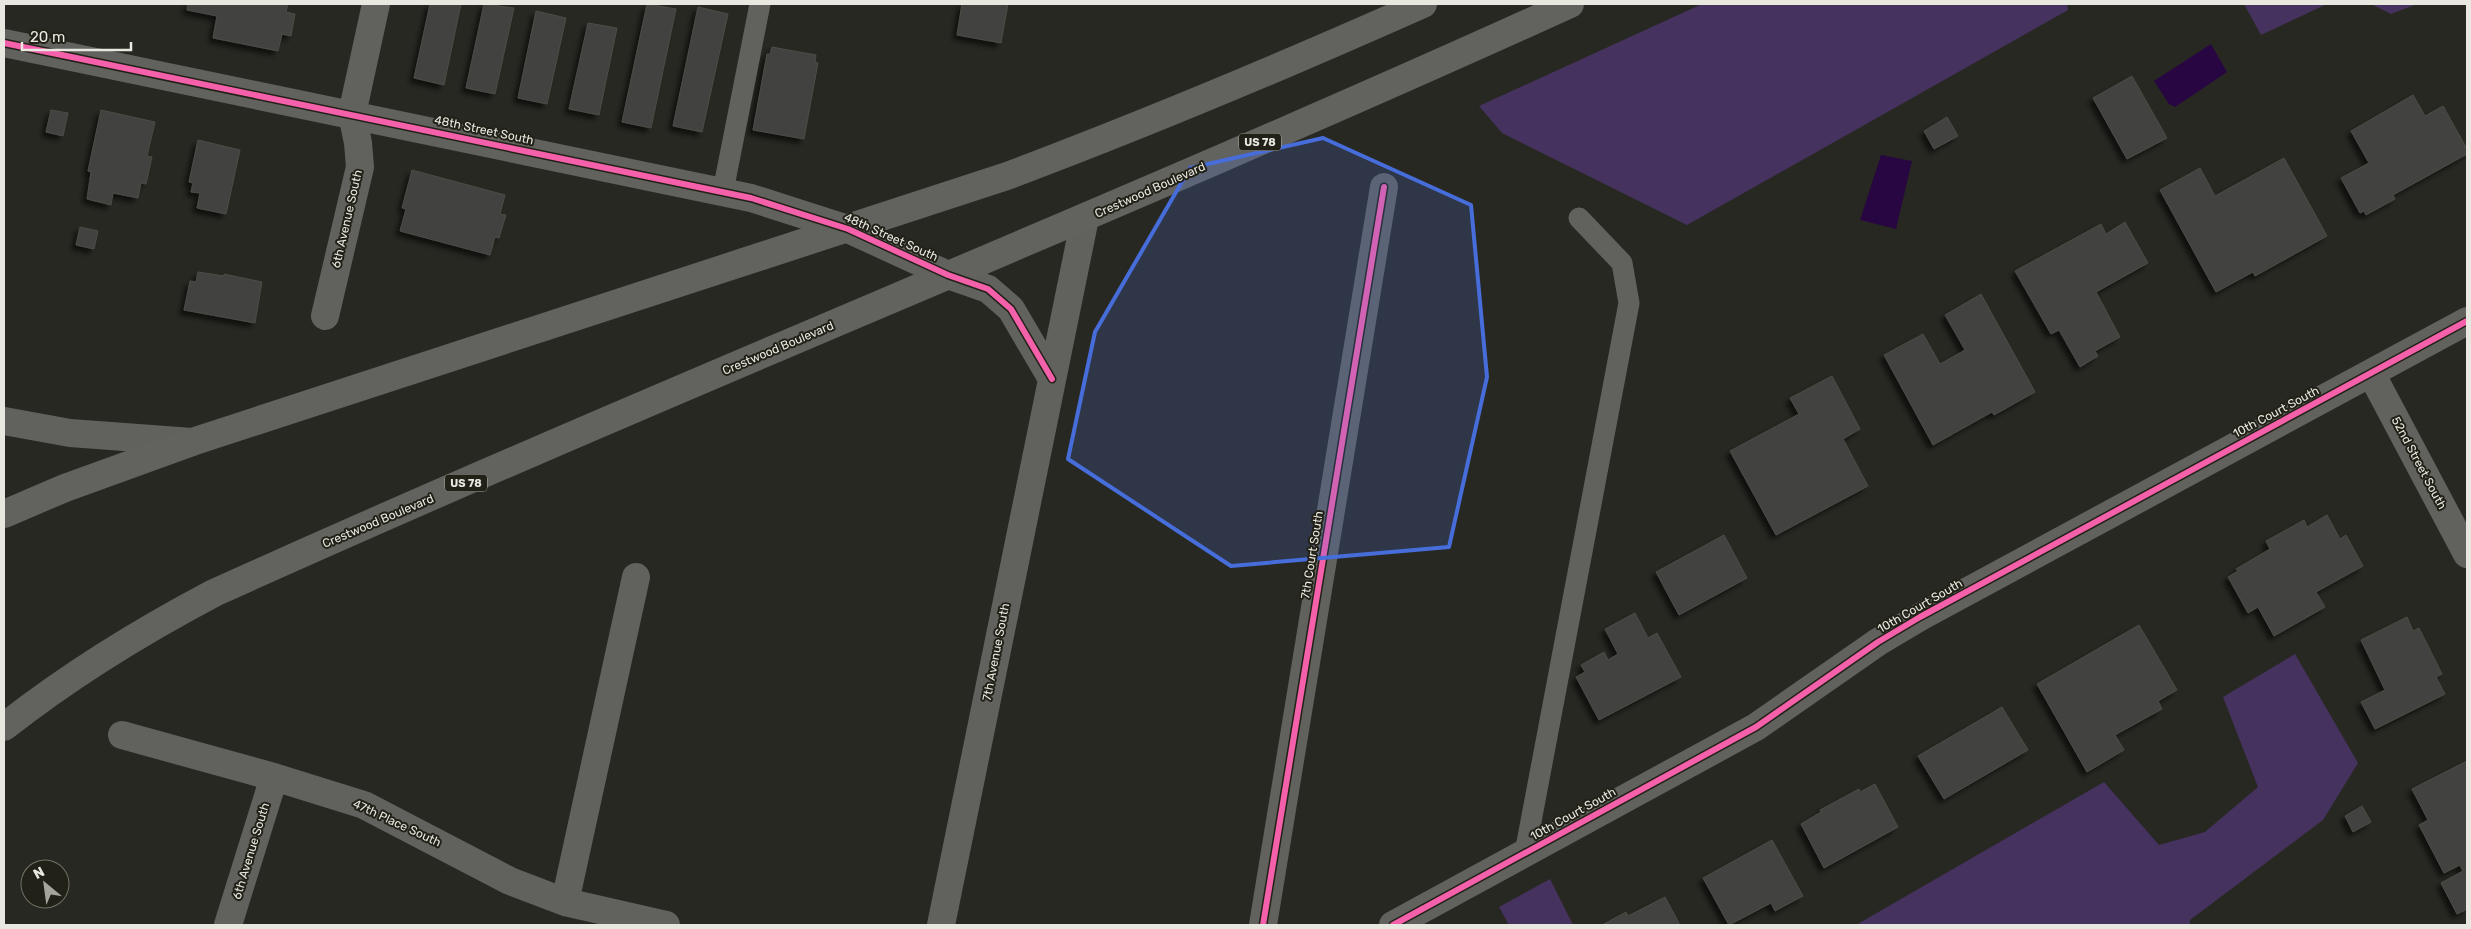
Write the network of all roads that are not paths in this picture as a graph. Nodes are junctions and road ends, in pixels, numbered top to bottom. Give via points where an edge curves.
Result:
1 (376, 4) edge
2 (760, 4) edge
3 (1423, 4) edge
4 (1570, 4) edge
5 (4, 44) edge
6 (352, 114) junction
7 (1384, 187) dead end
8 (724, 192) junction
9 (1085, 218) junction
10 (1579, 218) dead end
11 (848, 230) junction
12 (948, 275) junction
13 (325, 316) dead end
14 (2467, 322) edge
15 (2371, 373) junction
16 (1052, 379) junction
17 (4, 421) edge
18 (192, 442) junction
19 (4, 514) edge
20 (2467, 554) edge
21 (636, 577) dead end
22 (4, 727) edge
23 (122, 735) dead end
24 (274, 777) junction
25 (1525, 853) junction
26 (565, 902) junction
27 (228, 925) edge
28 (666, 925) edge
29 (941, 925) edge
30 (1263, 925) edge
31 (1392, 925) edge

1 - 6 street, 6th Avenue South
2 - 8 lane
3 - 11 main road via 1130,130
4 - 9 main road, Crestwood Boulevard / US 78
5 - 6 street, 48th Street South
6 - 8 street, 48th Street South
6 - 13 street, 6th Avenue South via 360,167
7 - 30 street, 7th Court South
8 - 11 street, 48th Street South
9 - 12 main road, Crestwood Boulevard / US 78
9 - 16 street, 7th Avenue South
10 - 25 lane via 1622,263 1629,303
11 - 12 street, 48th Street South
11 - 18 main road
12 - 16 street via 988,289 1011,309
12 - 22 main road, Crestwood Boulevard / US 78 via 214,593 99,659
14 - 15 street, 10th Court South
15 - 20 street, 52nd Street South
15 - 25 street, 10th Court South via 1920,617 1878,642 1756,727
16 - 29 street, 7th Avenue South
17 - 18 street via 70,432
18 - 19 main road
21 - 26 street
23 - 24 street, 47th Place South
24 - 26 street, 47th Place South via 364,805 510,881
24 - 27 street, 6th Avenue South
25 - 31 street, 10th Court South
26 - 28 street, 47th Place South

